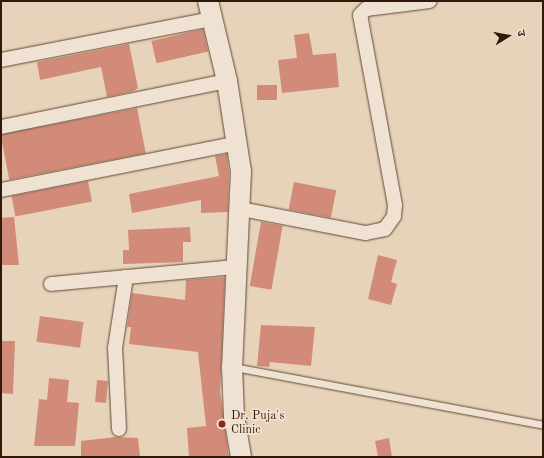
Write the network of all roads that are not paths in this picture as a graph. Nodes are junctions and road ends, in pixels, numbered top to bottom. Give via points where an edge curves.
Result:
1 (428, 1) edge
2 (210, 10) edge
3 (1, 60) edge
4 (227, 81) junction
5 (1, 127) edge
6 (238, 144) junction
7 (1, 190) edge
8 (241, 209) junction
9 (236, 267) junction
10 (126, 277) junction
11 (51, 284) dead end
12 (232, 367) junction
13 (543, 425) edge
14 (119, 429) dead end
15 (241, 457) edge

1 - 8 street via 366,9 360,15 395,205 394,216 385,229 366,233
2 - 3 street
2 - 4 street
4 - 5 street
4 - 6 street
6 - 7 street
6 - 8 street
8 - 9 street
9 - 10 street
9 - 12 street
10 - 11 street
10 - 14 street via 115,348
12 - 13 lane
12 - 15 street via 234,416

